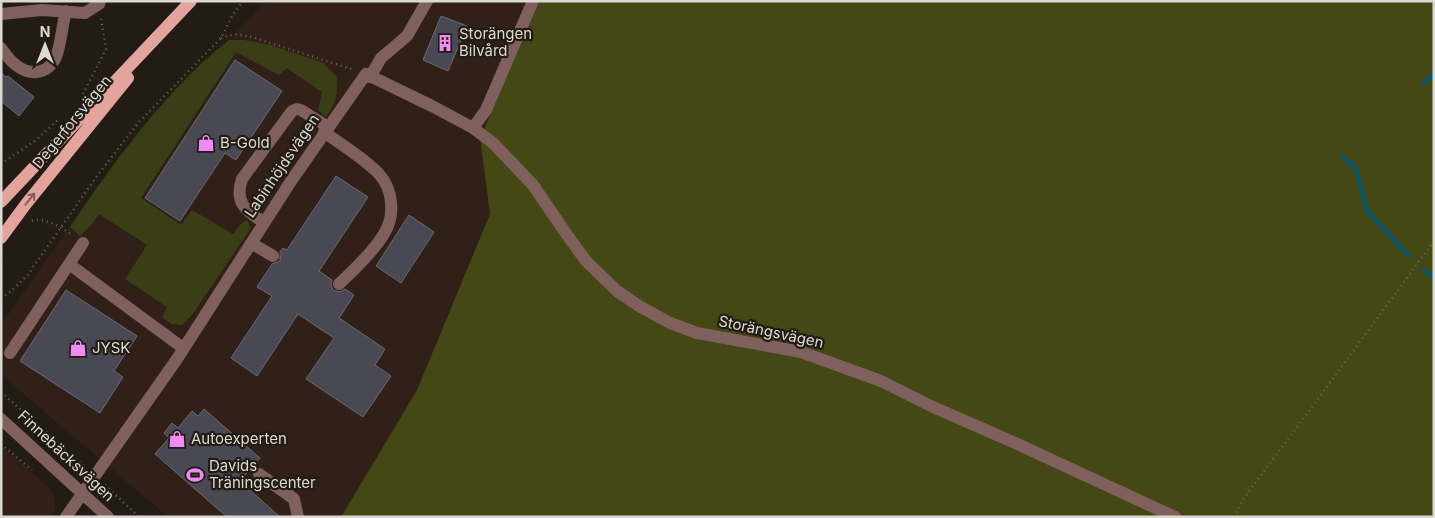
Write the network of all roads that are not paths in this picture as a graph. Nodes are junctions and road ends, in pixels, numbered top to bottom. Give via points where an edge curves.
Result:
1 (191, 1) edge
2 (428, 1) edge
3 (533, 1) edge
4 (99, 3) edge
5 (66, 11) junction
6 (1, 14) edge
7 (168, 27) junction
8 (1, 48) edge
9 (368, 76) junction
10 (473, 128) junction
11 (326, 130) junction
12 (1, 202) edge
13 (264, 222) junction
14 (1, 238) edge
15 (83, 243) road end
16 (251, 243) junction
17 (273, 256) dead end
18 (69, 264) junction
19 (339, 284) dead end
20 (184, 348) junction
21 (10, 352) dead end
22 (1, 419) edge
23 (259, 474) dead end
24 (82, 493) junction
25 (66, 517) edge
26 (108, 517) edge
27 (298, 517) edge
28 (1174, 517) edge

1 - 7 main road, Degerforsvägen
2 - 9 street, Labinhöjdsvägen via 407,36 381,58
3 - 10 street via 486,110
4 - 5 street via 85,13
5 - 6 street
5 - 8 street via 59,47 50,67 39,72 23,70
7 - 12 main road, Degerforsvägen
14 -> 7 main road, Degerforsvägen
9 - 10 street
9 - 11 street, Labinhöjdsvägen
10 - 28 street, Storängsvägen via 520,170 600,276 639,306 670,323 697,332 801,352 881,381
11 - 13 street, Labinhöjdsvägen
11 - 13 street via 297,108 242,179 239,187 241,202 249,213
11 - 19 street via 380,175 391,194 390,219 385,233
13 - 16 street, Labinhöjdsvägen
15 - 18 street
16 - 17 street
16 - 20 street, Labinhöjdsvägen
18 - 20 street
18 - 21 street
20 - 24 street, Labinhöjdsvägen
22 - 24 street, Finnebäcksvägen
23 - 27 street via 294,499
24 - 25 street, Labinhöjdsvägen
24 - 26 street, Finnebäcksvägen

